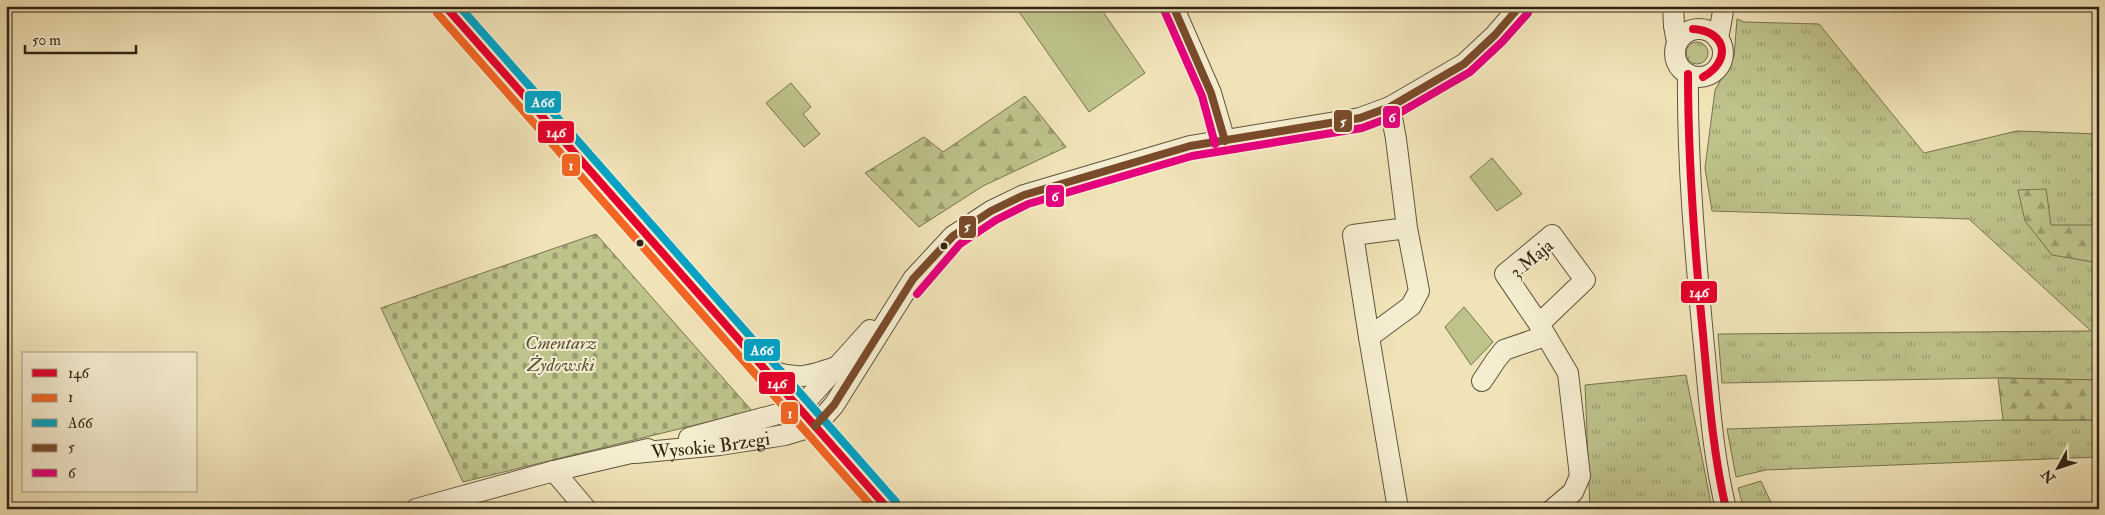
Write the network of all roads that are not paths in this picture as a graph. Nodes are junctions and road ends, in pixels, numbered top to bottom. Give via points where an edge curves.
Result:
1 (446, 6) edge
2 (1174, 6) edge
3 (1520, 6) edge
4 (1673, 6) edge
5 (1685, 6) edge
6 (1723, 9) edge
7 (1697, 29) junction
8 (1718, 39) junction
9 (1677, 42) junction
10 (1696, 75) junction
11 (1390, 107) junction
12 (1225, 141) junction
13 (1407, 228) junction
14 (909, 287) junction
15 (1369, 337) junction
16 (838, 366) junction
17 (768, 371) junction
18 (1482, 381) dead end
19 (800, 408) junction
20 (815, 426) junction
21 (635, 453) junction
22 (554, 471) junction
23 (416, 509) edge
24 (586, 509) edge
25 (888, 509) edge
26 (1398, 509) edge
27 (1553, 509) edge
28 (1726, 509) edge

1 - 17 street
2 - 12 street via 1211,93
3 - 11 street via 1464,64
4 - 9 street
5 - 7 street via 1686,14
6 - 7 street
6 - 8 street
7 - 8 street via 1710,32
7 - 9 street via 1681,36
8 - 10 street via 1722,49 1720,64 1710,74
9 - 10 street via 1675,57 1682,70
10 - 28 street via 1688,150 1712,426
11 - 12 street via 1360,118
11 - 13 street
12 - 14 street via 1190,146 1024,195 991,211 953,236
13 - 15 street via 1419,291 1411,306
13 - 15 street via 1354,235
14 - 16 street
14 - 20 street via 834,405
15 - 26 street
16 - 17 street via 808,377
16 - 19 street
17 - 19 street
18 - 27 street via 1504,350 1542,330 1568,373 1580,476 1573,492
19 - 20 street
19 - 21 street, Wysokie Brzegi
20 - 21 street, Wysokie Brzegi via 775,437
20 - 25 street
21 - 22 street, Wysokie Brzegi
22 - 23 street, Wysokie Brzegi
22 - 24 street

